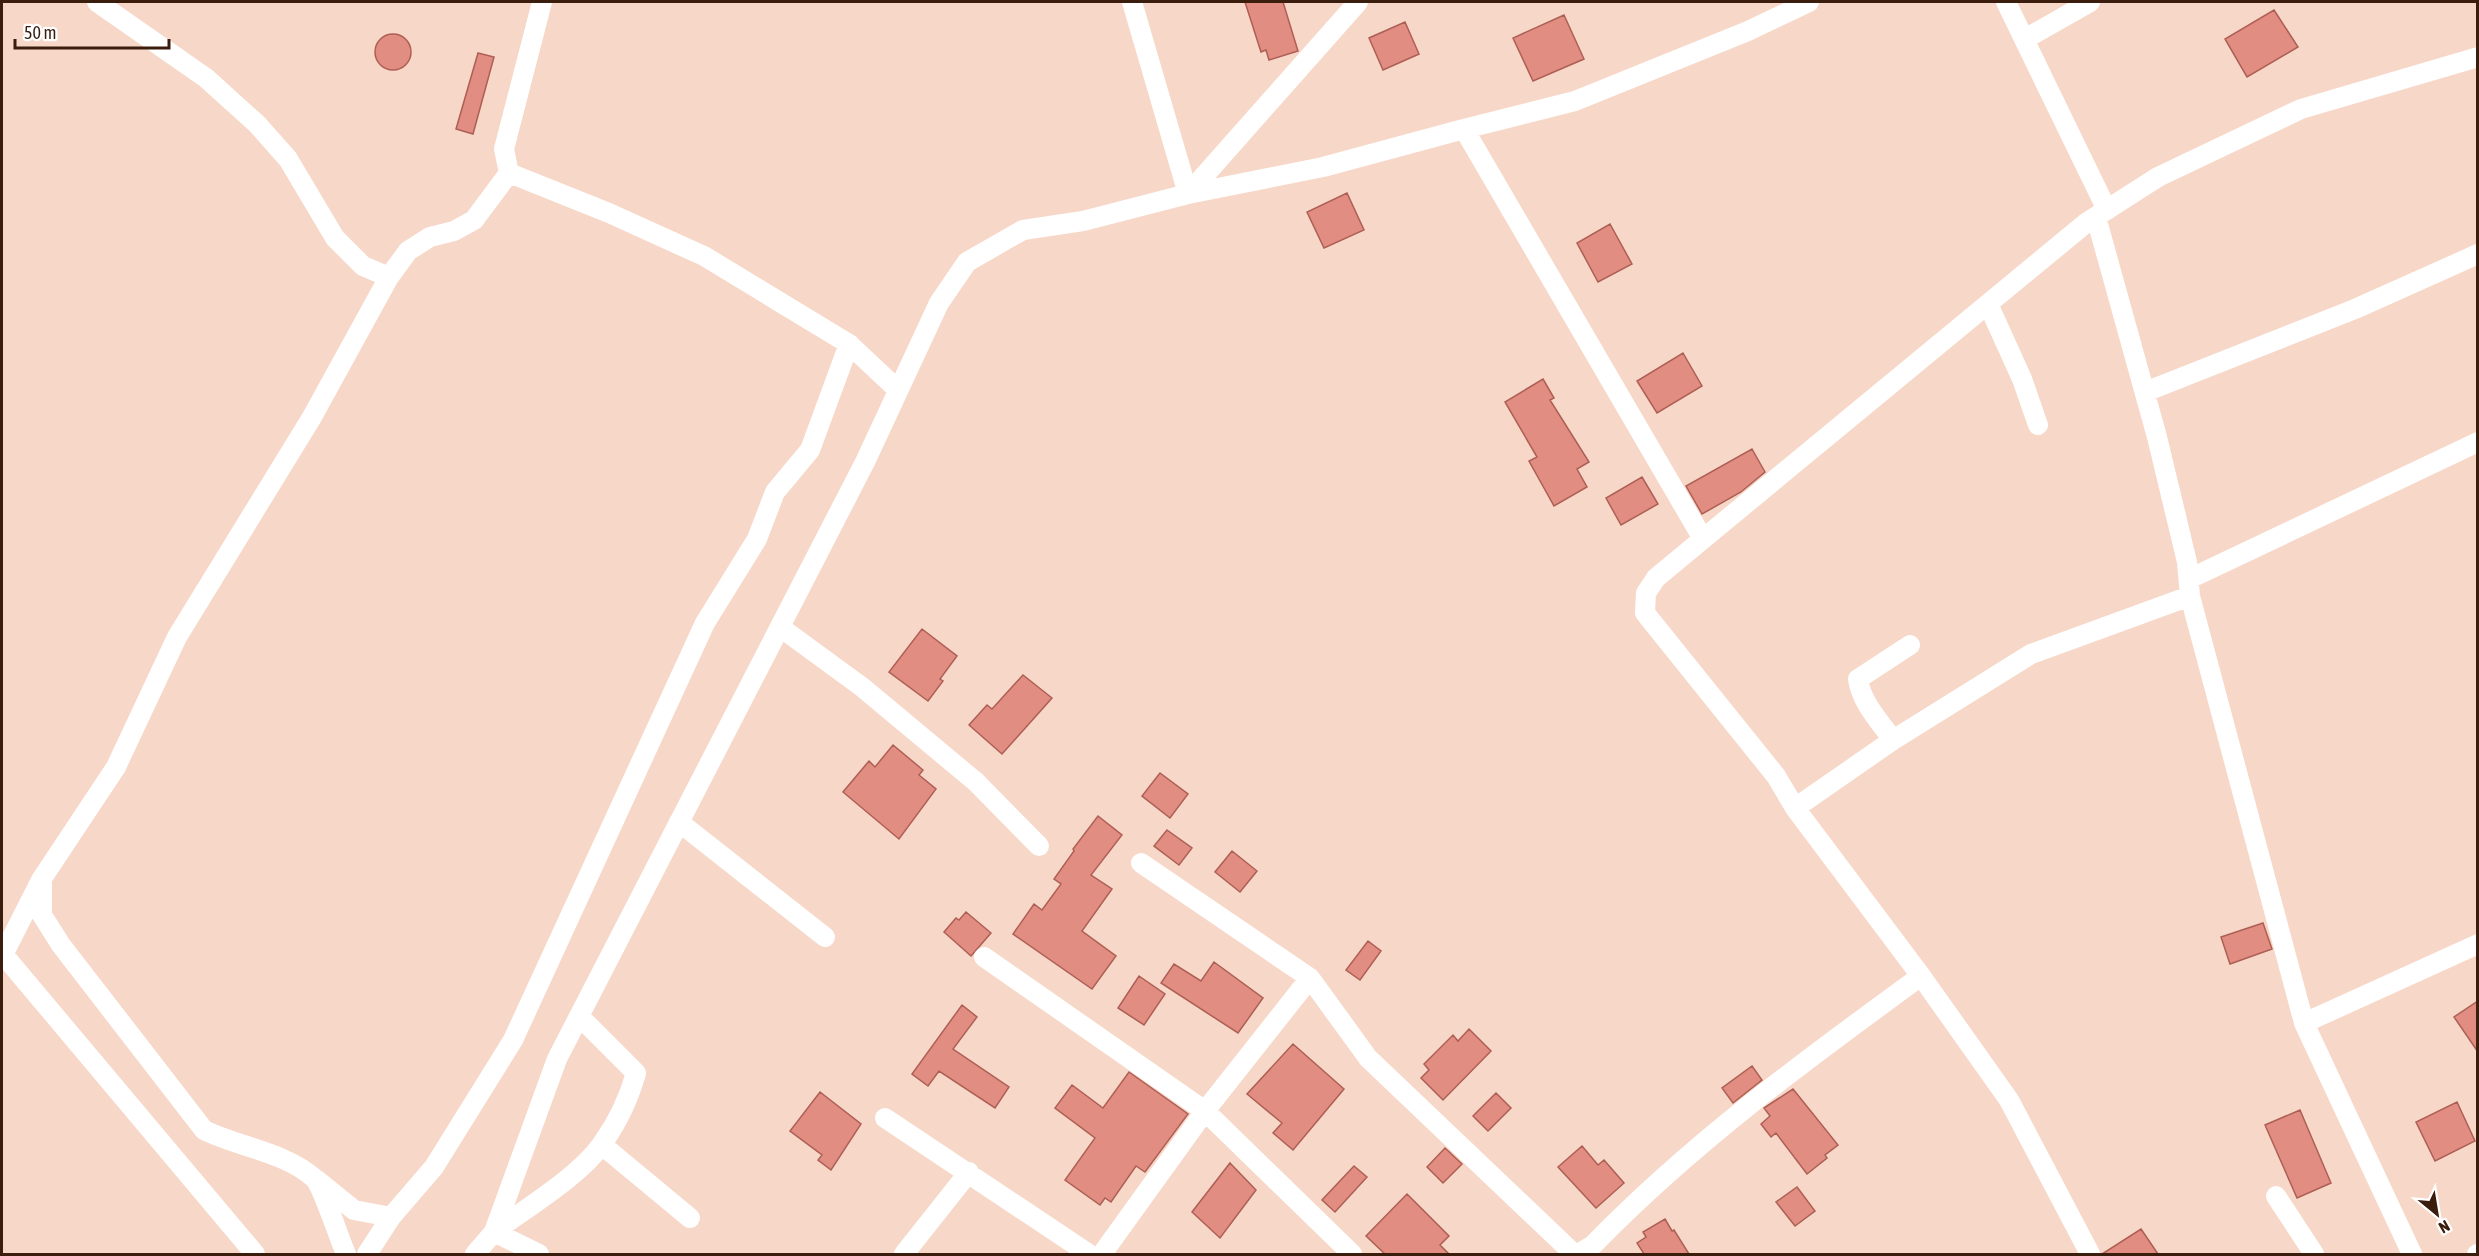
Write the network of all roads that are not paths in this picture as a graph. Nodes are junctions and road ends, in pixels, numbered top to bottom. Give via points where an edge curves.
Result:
1 (97, 2) edge
2 (542, 2) edge
3 (1132, 2) edge
4 (1358, 2) edge
5 (1809, 2) edge
6 (2006, 2) edge
7 (2090, 2) edge
8 (2025, 39) junction
9 (2478, 57) edge
10 (1464, 129) junction
11 (509, 173) junction
12 (1188, 194) junction
13 (2102, 213) junction
14 (2478, 254) edge
15 (388, 277) junction
16 (1988, 304) junction
17 (849, 344) junction
18 (898, 390) junction
19 (2145, 392) junction
20 (2038, 425) dead end
21 (2478, 442) edge
22 (1703, 539) junction
23 (2189, 587) junction
24 (780, 627) junction
25 (1910, 645) dead end
26 (1893, 740) junction
27 (1795, 808) junction
28 (679, 822) junction
29 (1039, 846) dead end
30 (1141, 863) dead end
31 (42, 879) junction
32 (825, 937) dead end
33 (2478, 944) edge
34 (2, 954) edge
35 (984, 957) dead end
36 (1922, 976) junction
37 (1310, 978) junction
38 (579, 1016) junction
39 (2304, 1023) junction
40 (1205, 1111) junction
41 (885, 1118) dead end
42 (602, 1146) junction
43 (969, 1172) junction
44 (315, 1178) junction
45 (2276, 1196) dead end
46 (391, 1217) junction
47 (690, 1218) dead end
48 (494, 1232) junction
49 (1586, 1252) edge
50 (255, 1254) edge
51 (346, 1254) edge
52 (367, 1254) edge
53 (475, 1254) edge
54 (539, 1254) edge
55 (904, 1254) edge
56 (1089, 1254) edge
57 (1102, 1254) edge
58 (1352, 1254) edge
59 (2090, 1254) edge
60 (2314, 1254) edge
61 (2412, 1254) edge

1 - 15 street via 206,78 257,124 288,159 335,238 363,266
2 - 11 street via 504,148
3 - 12 street
4 - 12 street
5 - 10 street via 1575,101
6 - 8 street
7 - 8 street
8 - 13 street
9 - 13 street via 2301,110 2158,177
10 - 12 street via 1323,167
10 - 22 street
11 - 15 street via 474,220 454,231 430,237 408,251
11 - 17 street via 704,256
12 - 18 street via 1083,221 1023,231 967,262 939,303
13 - 16 street
13 - 19 street
14 - 19 street via 2355,309
15 - 31 street via 312,417 177,637 116,767
16 - 20 street
16 - 22 street
17 - 18 street
17 - 46 street via 810,450 775,492 758,539 705,623 513,1040 434,1167
18 - 24 street
19 - 23 street
21 - 23 street
22 - 27 street via 1656,578 1646,593 1645,613 1776,776
23 - 26 street via 2031,654
23 - 39 street
24 - 28 street
24 - 29 street via 862,687 976,782
25 - 26 street via 1858,679 1859,688
26 - 27 street
27 - 36 street
28 - 32 street
28 - 38 street
30 - 37 street
31 - 34 street
31 - 44 street via 42,915 61,945 204,1130 230,1143 273,1154
33 - 39 street
34 - 50 street
35 - 40 street
36 - 49 street via 1781,1078 1656,1183
36 - 59 street via 2009,1100
37 - 40 street
37 - 49 street via 1368,1058
38 - 42 street via 636,1073 630,1095
38 - 48 street via 557,1059
39 - 61 street
40 - 57 street
40 - 58 street
41 - 43 street
42 - 47 street
42 - 48 street via 569,1177
43 - 55 street
43 - 56 street
44 - 46 street via 354,1210
44 - 51 street
45 - 60 street
46 - 52 street
48 - 53 street
48 - 54 street

